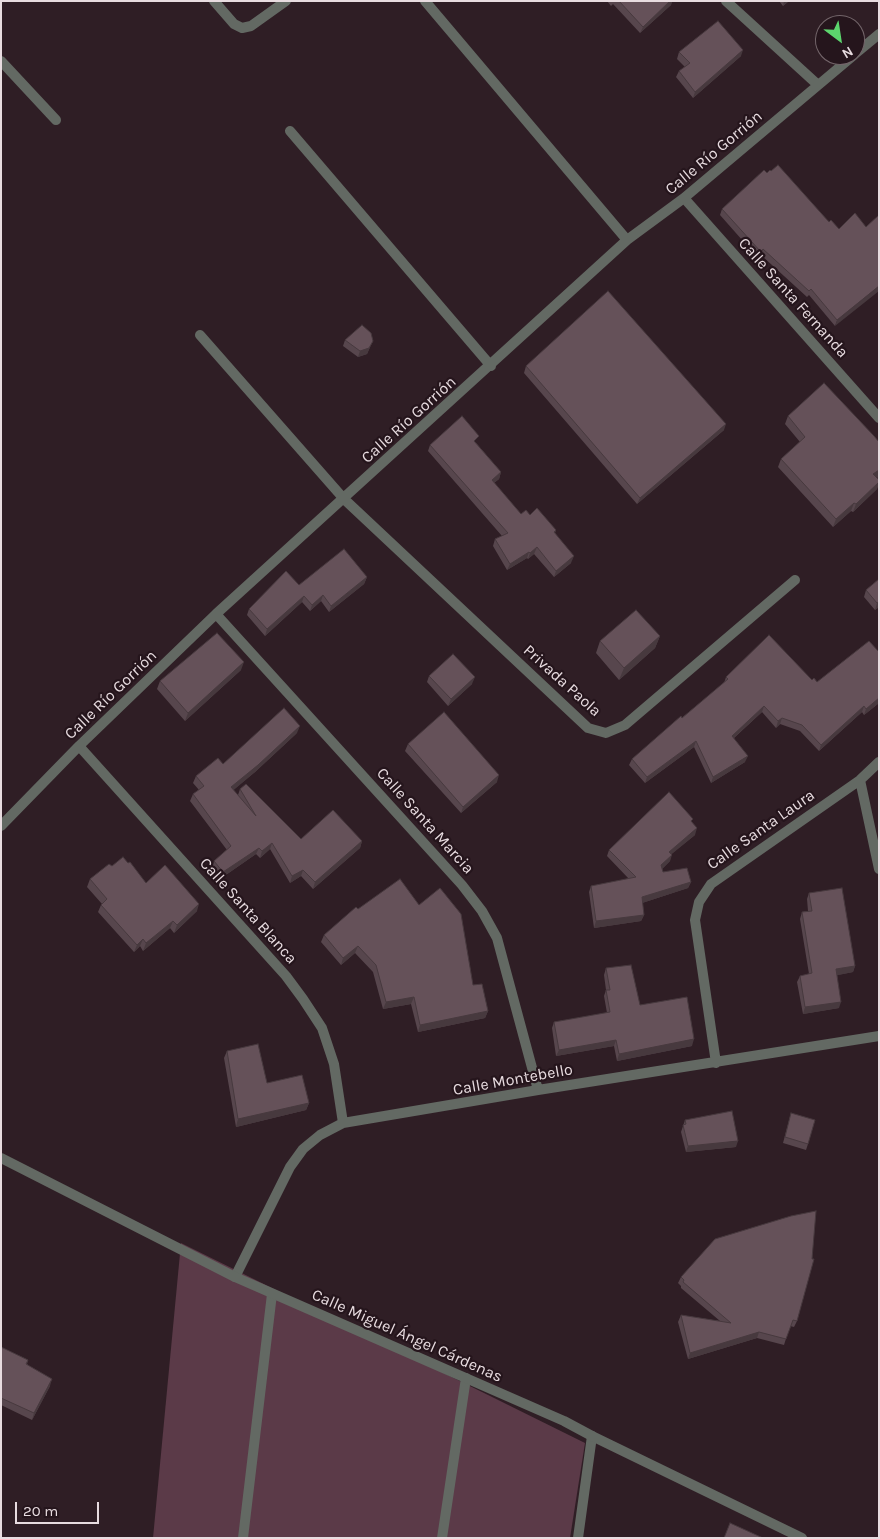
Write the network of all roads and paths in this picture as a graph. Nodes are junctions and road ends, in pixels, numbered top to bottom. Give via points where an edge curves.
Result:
1 (214, 1) edge
2 (286, 1) edge
3 (425, 1) edge
4 (726, 1) edge
5 (879, 34) edge
6 (865, 45) edge
7 (1, 61) edge
8 (841, 65) edge
9 (818, 85) junction
10 (56, 120) dead end
11 (290, 131) dead end
12 (684, 198) junction
13 (627, 240) junction
14 (200, 335) dead end
15 (491, 366) junction
16 (879, 418) edge
17 (344, 499) junction
18 (795, 580) dead end
19 (216, 614) junction
20 (79, 746) junction
21 (879, 762) edge
22 (860, 780) junction
23 (1, 826) edge
24 (879, 869) edge
25 (879, 1036) edge
26 (716, 1063) junction
27 (538, 1090) junction
28 (343, 1123) junction
29 (1, 1158) edge
30 (235, 1277) junction
31 (272, 1294) junction
32 (466, 1378) junction
33 (592, 1436) junction
34 (243, 1538) edge
35 (442, 1538) edge
36 (578, 1538) edge
37 (802, 1538) edge

1 - 2 street via 234,24 242,28 251,26
3 - 13 street
4 - 9 street
5 - 6 street, Calle Río Gorrión
7 - 10 street
8 - 9 street, Calle Río Gorrión
9 - 12 street, Calle Río Gorrión
11 - 15 street
12 - 13 street, Calle Río Gorrión
12 - 16 street, Calle Santa Fernanda
13 - 15 street, Calle Río Gorrión
14 - 17 street, Privada Paola
15 - 17 street, Calle Río Gorrión
17 - 18 street, Privada Paola via 588,728 606,733 625,725
17 - 19 street, Calle Río Gorrión
19 - 20 street, Calle Río Gorrión
19 - 27 street, Calle Santa Marcia via 462,885 482,912 497,938
20 - 23 street, Calle Río Gorrión
20 - 28 street, Calle Santa Blanca via 304,999 322,1028 334,1064
21 - 22 street, Calle Santa Laura
22 - 24 street
22 - 26 street, Calle Santa Laura via 711,884 699,902 695,920
25 - 26 street, Calle Montebello
26 - 27 street, Calle Montebello
27 - 28 street, Calle Montebello
28 - 30 street, Calle Montebello via 303,1149 290,1167
29 - 30 street, Calle Miguel Ángel Cárdenas
30 - 31 street, Calle Miguel Ángel Cárdenas
31 - 32 street, Calle Miguel Ángel Cárdenas
31 - 34 street
32 - 33 street, Calle Miguel Ángel Cárdenas
32 - 35 street
33 - 36 street
33 - 37 street, Calle Miguel Ángel Cárdenas

